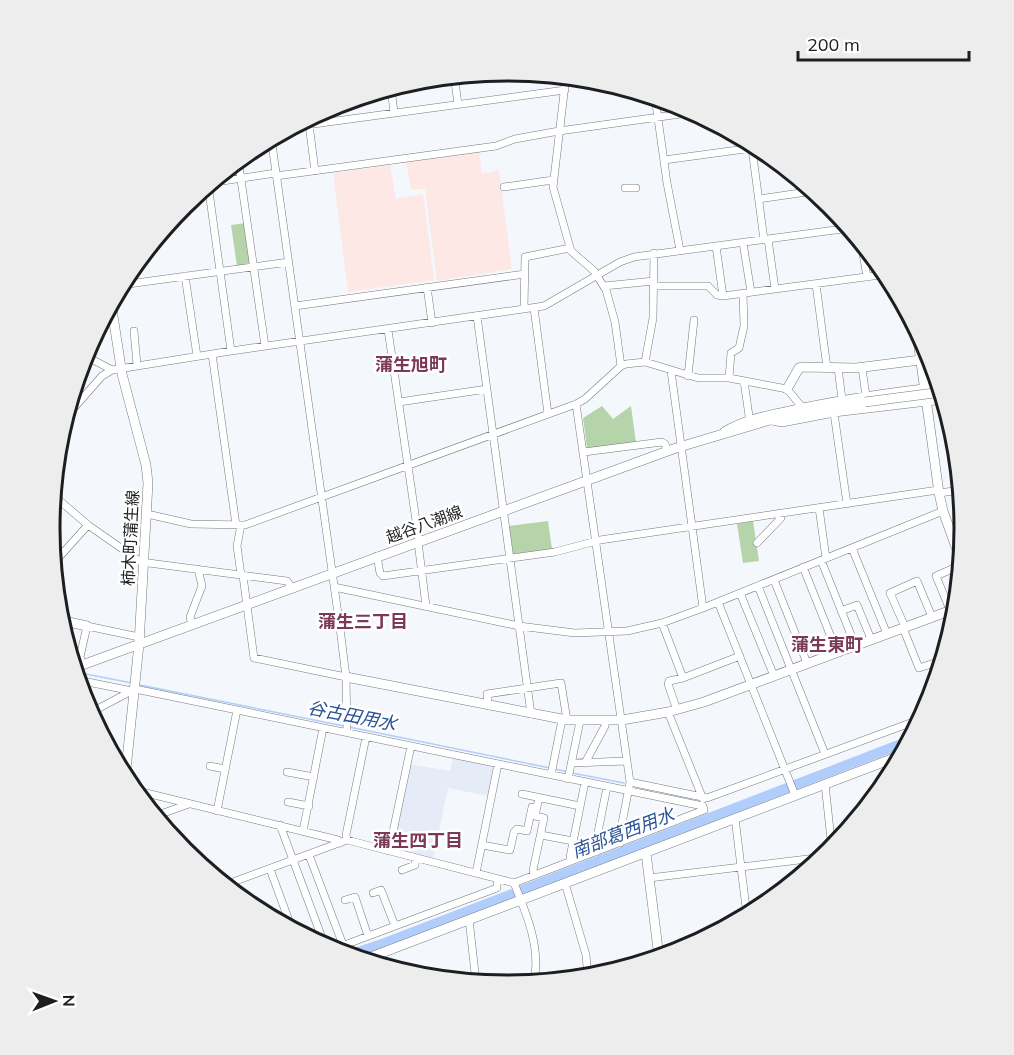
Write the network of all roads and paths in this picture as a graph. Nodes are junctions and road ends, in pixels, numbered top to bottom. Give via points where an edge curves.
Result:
1 (455, 83) edge
2 (565, 84) edge
3 (565, 90) junction
4 (392, 96) edge
5 (458, 104) junction
6 (656, 106) edge
7 (394, 113) junction
8 (677, 114) edge
9 (658, 117) junction
10 (319, 123) edge
11 (309, 127) edge
12 (559, 131) junction
13 (272, 147) edge
14 (741, 147) edge
15 (752, 154) edge
16 (664, 160) junction
17 (240, 170) edge
18 (315, 171) junction
19 (276, 175) junction
20 (241, 178) junction
21 (226, 180) edge
22 (553, 180) junction
23 (504, 187) dead end
24 (625, 188) dead end
25 (636, 188) dead end
26 (209, 193) edge
27 (804, 193) edge
28 (759, 199) junction
29 (840, 229) edge
30 (766, 240) junction
31 (744, 243) junction
32 (716, 246) junction
33 (570, 248) junction
34 (680, 250) junction
35 (654, 253) junction
36 (864, 257) edge
37 (289, 261) junction
38 (253, 266) junction
39 (220, 271) junction
40 (525, 274) junction
41 (597, 275) junction
42 (185, 276) junction
43 (877, 276) edge
44 (867, 277) junction
45 (132, 283) edge
46 (653, 283) junction
47 (816, 284) junction
48 (604, 286) junction
49 (427, 287) junction
50 (775, 289) junction
51 (747, 293) junction
52 (723, 296) junction
53 (295, 306) junction
54 (534, 308) junction
55 (524, 309) junction
56 (477, 316) junction
57 (694, 320) dead end
58 (110, 322) edge
59 (432, 323) junction
60 (388, 330) junction
61 (134, 331) dead end
62 (299, 342) junction
63 (265, 346) junction
64 (231, 351) junction
65 (212, 354) junction
66 (919, 354) edge
67 (197, 356) junction
68 (93, 359) edge
69 (645, 362) junction
70 (923, 363) edge
71 (137, 365) junction
72 (621, 366) junction
73 (827, 368) junction
74 (838, 368) junction
75 (862, 368) junction
76 (116, 369) junction
77 (671, 371) junction
78 (688, 376) junction
79 (729, 378) junction
80 (744, 381) junction
81 (931, 387) edge
82 (924, 388) junction
83 (487, 389) junction
84 (787, 389) junction
85 (933, 393) edge
86 (842, 399) junction
87 (865, 399) junction
88 (935, 401) edge
89 (78, 402) edge
90 (399, 402) junction
91 (927, 402) junction
92 (576, 404) junction
93 (802, 407) junction
94 (834, 413) junction
95 (548, 414) junction
96 (770, 420) junction
97 (750, 423) junction
98 (492, 434) junction
99 (681, 446) junction
100 (667, 451) junction
101 (584, 452) junction
102 (408, 465) junction
103 (588, 479) junction
104 (952, 491) edge
105 (939, 492) junction
106 (322, 498) junction
107 (61, 502) edge
108 (847, 504) junction
109 (819, 508) junction
110 (504, 510) junction
111 (943, 511) junction
112 (780, 513) junction
113 (147, 514) junction
114 (88, 525) junction
115 (238, 525) junction
116 (692, 526) junction
117 (954, 540) edge
118 (596, 541) junction
119 (419, 542) junction
120 (758, 543) dead end
121 (852, 548) junction
122 (61, 555) edge
123 (377, 556) junction
124 (510, 559) junction
125 (823, 559) junction
126 (144, 563) junction
127 (803, 567) junction
128 (198, 569) junction
129 (952, 569) edge
130 (422, 571) junction
131 (333, 573) junction
132 (242, 575) junction
133 (774, 580) junction
134 (758, 586) junction
135 (334, 587) junction
136 (292, 588) junction
137 (740, 593) junction
138 (948, 599) edge
139 (718, 602) junction
140 (247, 604) junction
141 (426, 606) junction
142 (703, 608) junction
143 (841, 610) junction
144 (946, 612) edge
145 (932, 617) junction
146 (71, 622) edge
147 (662, 623) junction
148 (192, 625) junction
149 (87, 626) junction
150 (519, 626) junction
151 (904, 628) junction
152 (609, 633) junction
153 (887, 634) junction
154 (871, 639) junction
155 (139, 640) junction
156 (855, 645) junction
157 (837, 652) junction
158 (740, 656) junction
159 (80, 658) edge
160 (807, 663) junction
161 (82, 664) edge
162 (932, 664) edge
163 (791, 669) junction
164 (774, 676) junction
165 (346, 677) junction
166 (683, 678) junction
167 (88, 682) edge
168 (751, 684) junction
169 (528, 688) junction
170 (133, 690) junction
171 (488, 706) junction
172 (98, 709) edge
173 (237, 710) junction
174 (673, 711) junction
175 (531, 714) junction
176 (564, 720) junction
177 (605, 720) junction
178 (622, 720) junction
179 (580, 721) junction
180 (909, 723) edge
181 (323, 728) junction
182 (347, 732) junction
183 (366, 737) junction
184 (411, 746) junction
185 (825, 754) junction
186 (889, 760) edge
187 (627, 761) junction
188 (127, 762) edge
189 (572, 763) junction
190 (585, 763) junction
191 (498, 764) junction
192 (210, 766) dead end
193 (225, 769) junction
194 (785, 769) junction
195 (287, 772) dead end
196 (550, 775) junction
197 (314, 777) junction
198 (568, 779) junction
199 (585, 782) junction
200 (630, 782) junction
201 (825, 784) junction
202 (608, 787) junction
203 (629, 791) junction
204 (147, 793) edge
205 (795, 793) junction
206 (522, 794) dead end
207 (539, 798) junction
208 (704, 799) junction
209 (288, 802) dead end
210 (189, 804) junction
211 (309, 806) junction
212 (580, 806) junction
213 (537, 808) junction
214 (217, 811) junction
215 (163, 813) edge
216 (735, 819) junction
217 (280, 825) junction
218 (303, 831) junction
219 (541, 835) junction
220 (831, 836) edge
221 (343, 841) junction
222 (573, 841) junction
223 (620, 843) junction
224 (482, 845) junction
225 (389, 851) junction
226 (596, 852) junction
227 (646, 853) junction
228 (309, 855) junction
229 (416, 858) junction
230 (808, 858) edge
231 (293, 861) junction
232 (571, 861) junction
233 (741, 866) junction
234 (270, 869) junction
235 (402, 870) dead end
236 (476, 873) junction
237 (534, 875) junction
238 (649, 878) junction
239 (497, 879) junction
240 (235, 882) edge
241 (566, 883) junction
242 (515, 884) junction
243 (373, 893) dead end
244 (521, 899) junction
245 (345, 900) dead end
246 (746, 905) edge
247 (288, 917) edge
248 (469, 919) junction
249 (395, 926) junction
250 (320, 933) edge
251 (368, 936) junction
252 (342, 942) edge
253 (346, 944) edge
254 (657, 949) edge
255 (380, 953) joint
256 (376, 955) edge
257 (587, 967) edge
258 (475, 974) edge
259 (536, 974) edge

1 - 5 street
2 - 3 street
3 - 5 street
3 - 12 street
4 - 7 street
5 - 7 street
6 - 9 street
7 - 10 street
8 - 9 street
9 - 12 street
9 - 16 street
11 - 18 street
12 - 18 street via 496,146
12 - 22 street
13 - 19 street
14 - 16 street
15 - 28 street
16 - 34 street
17 - 20 street
18 - 19 street
19 - 20 street
19 - 37 street
20 - 21 street
20 - 38 street
22 - 23 street
22 - 33 street
24 - 25 street
26 - 39 street
27 - 28 street
28 - 30 street
29 - 30 street
30 - 31 street
30 - 50 street
31 - 32 street
31 - 51 street
32 - 34 street
32 - 52 street
33 - 40 street via 525,257
33 - 41 street
34 - 35 street
35 - 41 street via 620,262
35 - 46 street
36 - 44 street
37 - 38 street
37 - 53 street
38 - 39 street
38 - 63 street
39 - 42 street
39 - 64 street
40 - 49 street
40 - 55 street
41 - 48 street
41 - 54 street
42 - 45 street
42 - 67 street
43 - 44 street
44 - 47 street
46 - 48 street
46 - 52 street via 708,286
46 - 69 street via 653,318
47 - 50 street
47 - 73 street
48 - 72 street via 615,322
49 - 53 street
49 - 59 street
50 - 51 street
51 - 52 street
51 - 79 street via 739,348 730,353
53 - 62 street
54 - 55 street
54 - 95 street
55 - 56 street
56 - 59 street
56 - 83 street
57 - 78 street
58 - 76 street, 柿木町蒲生線
59 - 60 street
60 - 62 street
60 - 90 street
61 - 71 street
62 - 63 street
62 - 106 street
63 - 64 street
64 - 65 street
65 - 67 street
65 - 115 street
66 - 75 street
67 - 71 street
68 - 76 street
69 - 72 street
69 - 77 street
70 - 82 street
71 - 76 street
72 - 92 street
73 - 74 street
73 - 84 street via 799,368
74 - 75 street
74 - 86 street
75 - 87 street
76 - 89 street via 102,376
76 - 113 street, 柿木町蒲生線 via 148,475
77 - 78 street
77 - 99 street
78 - 79 street
79 - 80 street
80 - 84 street
80 - 97 street
81 - 82 street
82 - 87 street
82 - 91 street
83 - 90 street
83 - 98 street
84 - 93 street
85 - 87 street, bridge
86 - 87 street
86 - 93 street
87 - 96 street, 越谷八潮線
88 - 91 street
90 - 102 street
91 - 94 street
91 - 105 street
92 - 95 street
92 - 101 street
93 - 97 street
94 - 96 street via 782,423
94 - 108 street
95 - 98 street
96 - 97 street, 越谷八潮線
97 - 99 street, 越谷八潮線
98 - 102 street
98 - 110 street
99 - 100 street, 越谷八潮線
99 - 116 street
100 - 101 street via 662,442
100 - 103 street, 越谷八潮線
101 - 103 street
102 - 106 street
102 - 119 street
103 - 110 street, 越谷八潮線
103 - 118 street
104 - 105 street
105 - 108 street
105 - 111 street
106 - 115 street
106 - 131 street
107 - 114 street
108 - 109 street
109 - 112 street
109 - 125 street
110 - 119 street, 越谷八潮線
110 - 124 street
111 - 117 street
111 - 121 street
112 - 116 street
112 - 120 street via 781,518
113 - 115 street via 191,524
113 - 126 street, 柿木町蒲生線
114 - 122 street
114 - 126 street
115 - 132 street
116 - 118 street
116 - 142 street
118 - 124 street
118 - 152 street
119 - 123 street, 越谷八潮線
119 - 130 street
121 - 125 street
121 - 153 street
123 - 130 street via 383,576
123 - 131 street, 越谷八潮線
124 - 130 street
124 - 150 street
125 - 127 street
125 - 143 street
126 - 128 street
126 - 155 street, 柿木町蒲生線
127 - 133 street
127 - 157 street
128 - 132 street
128 - 148 street via 202,586 190,617
129 - 138 street via 936,576
130 - 141 street
131 - 135 street
131 - 136 street, 越谷八潮線
132 - 136 street via 287,581
132 - 140 street
133 - 134 street
133 - 160 street
134 - 137 street
134 - 163 street
135 - 141 street
135 - 165 street
136 - 140 street, 越谷八潮線
137 - 139 street
137 - 164 street
139 - 142 street
139 - 158 street
140 - 148 street, 越谷八潮線
140 - 165 street via 254,658
141 - 150 street
142 - 147 street
143 - 154 street via 857,604
143 - 156 street
144 - 145 street
145 - 151 street
145 - 151 street via 917,581 890,592
146 - 149 street
147 - 152 street
147 - 166 street
148 - 155 street, 越谷八潮線
149 - 155 street
149 - 159 street
150 - 152 street
150 - 169 street
151 - 153 street
151 - 162 street via 919,669
152 - 178 street
153 - 154 street
154 - 156 street
155 - 161 street, 越谷八潮線
155 - 170 street, 柿木町蒲生線
156 - 157 street
157 - 160 street
158 - 166 street
158 - 168 street
160 - 163 street
163 - 164 street
163 - 185 street
164 - 168 street
165 - 171 street
165 - 182 street
166 - 174 street via 668,684
167 - 170 street
168 - 174 street
168 - 194 street
169 - 171 street via 488,694
169 - 175 street
169 - 176 street via 561,683
170 - 172 street
170 - 173 street
170 - 188 street, 柿木町蒲生線
171 - 175 street
173 - 181 street
173 - 193 street
174 - 178 street
174 - 208 street
175 - 176 street
176 - 179 street
176 - 196 street
177 - 178 street
177 - 179 street
177 - 190 street
178 - 187 street
179 - 189 street
180 - 185 street
181 - 182 street
181 - 197 street
182 - 183 street
183 - 184 street
183 - 221 street
184 - 191 street
184 - 225 street
185 - 194 street
186 - 201 street
187 - 190 street
187 - 200 street
189 - 190 street
189 - 198 street
191 - 196 street
191 - 224 street
192 - 193 street
193 - 214 street
194 - 205 street
194 - 208 street
195 - 197 street
196 - 198 street
197 - 211 street
198 - 199 street
199 - 202 street
199 - 212 street
200 - 203 street
200 - 208 street
201 - 205 street
201 - 220 street
202 - 203 street
202 - 226 street
203 - 223 street
203 - 223 street via 703,806 704,810
204 - 210 street
205 - 216 street
206 - 207 street
207 - 212 street
207 - 213 street
209 - 211 street
210 - 214 street
210 - 215 street
211 - 218 street
212 - 222 street
213 - 219 street via 535,816 544,818
213 - 224 street via 532,807 527,831 514,832 510,850
214 - 217 street
216 - 227 street
216 - 233 street
217 - 218 street
217 - 231 street
218 - 221 street
219 - 222 street
219 - 237 street
221 - 225 street
221 - 228 street
222 - 232 street
223 - 226 street
224 - 236 street
225 - 229 street
226 - 232 street
227 - 238 street
227 - 241 street
228 - 231 street
228 - 252 street
229 - 235 street via 415,866
229 - 236 street
230 - 233 street
231 - 234 street
231 - 250 street
232 - 237 street
233 - 238 street
233 - 246 street
234 - 240 street
234 - 247 street
236 - 239 street
237 - 242 street
238 - 254 street
239 - 242 street
239 - 249 street via 497,888
241 - 244 street
241 - 257 street
242 - 244 street
243 - 249 street via 381,890
244 - 248 street
244 - 259 street via 537,956
245 - 251 street via 355,897
248 - 255 street
248 - 258 street
249 - 251 street
251 - 253 street
255 - 256 street

